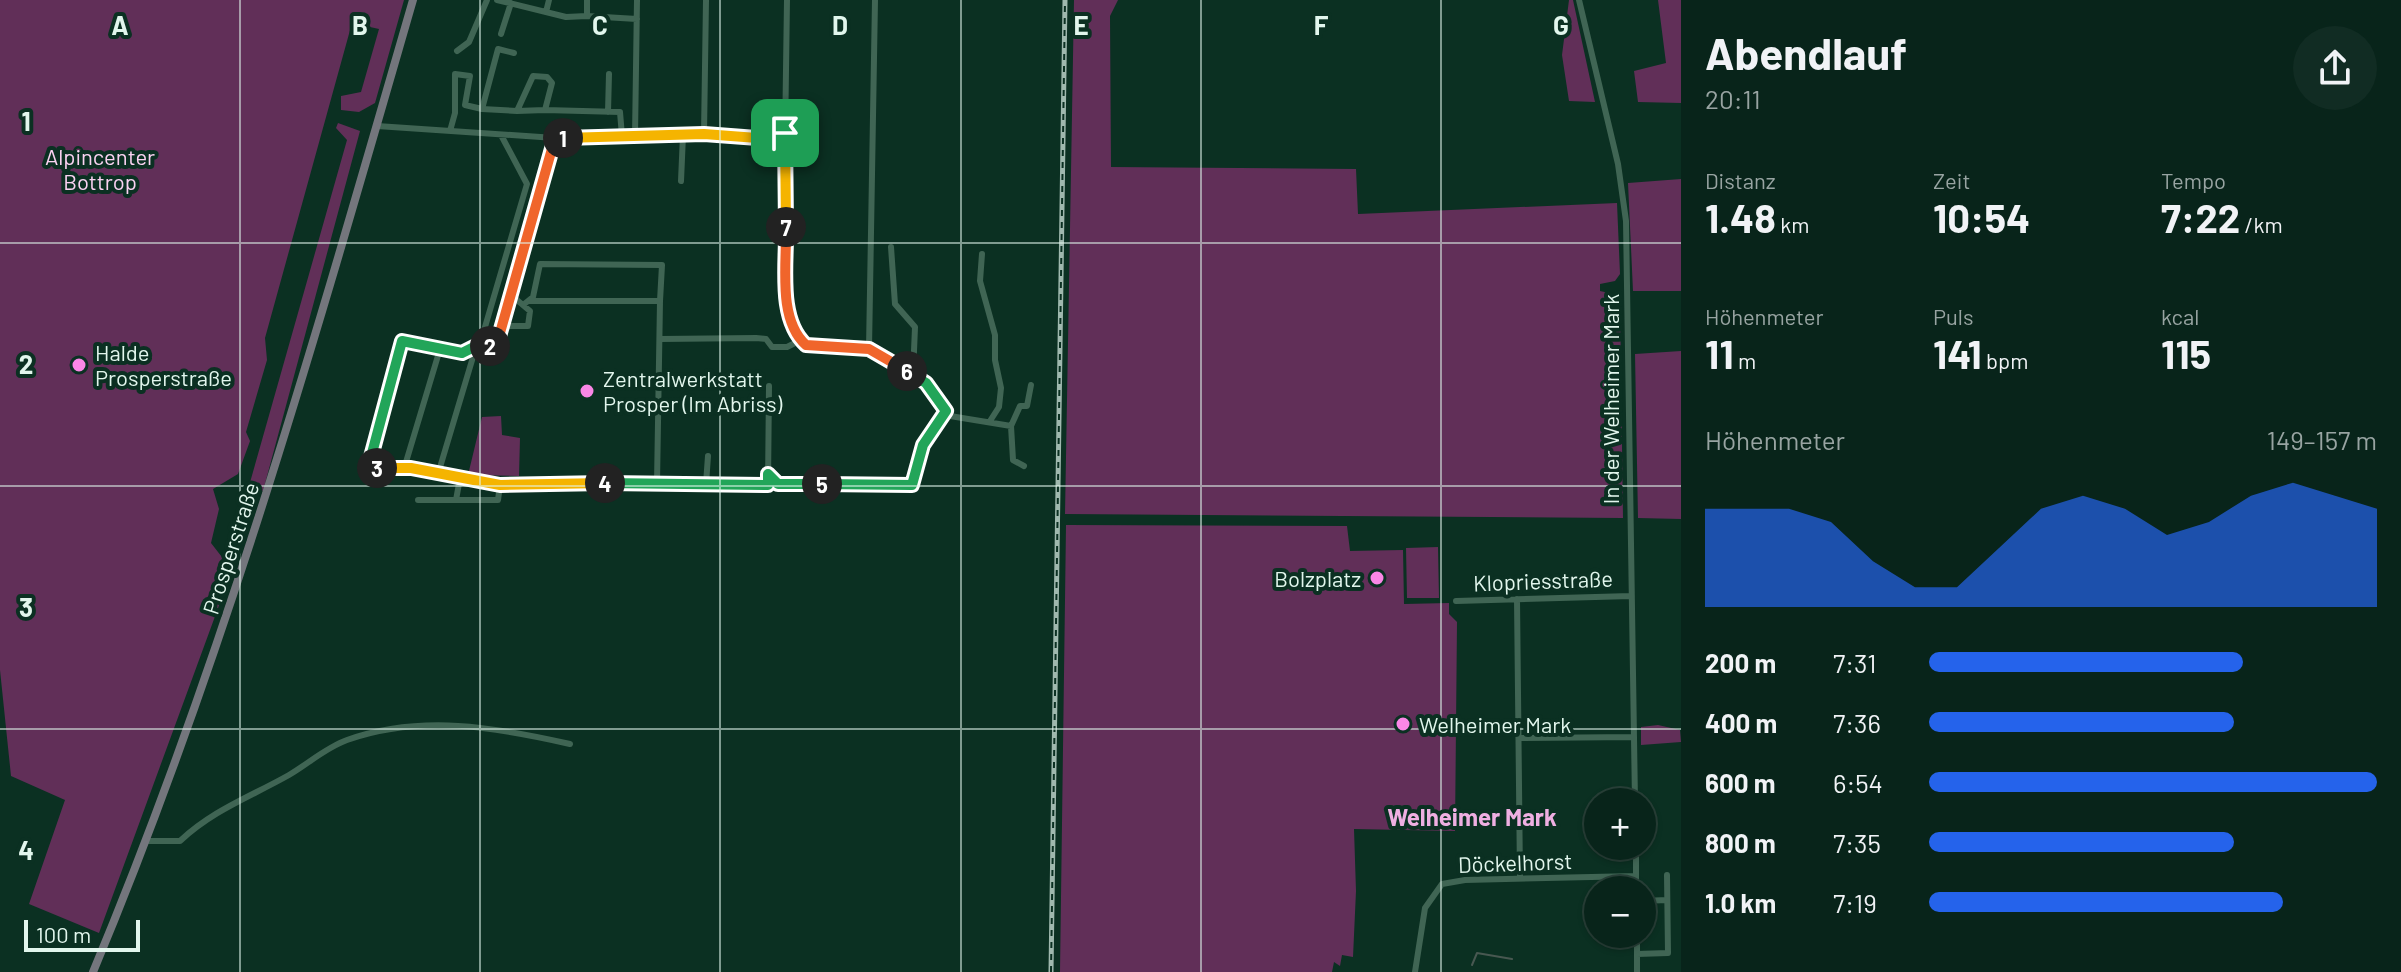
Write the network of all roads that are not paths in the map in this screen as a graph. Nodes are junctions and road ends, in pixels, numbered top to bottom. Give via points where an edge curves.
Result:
1 (413, 0) edge
2 (487, 0) edge
3 (497, 0) edge
4 (549, 0) edge
5 (587, 0) edge
6 (637, 0) edge
7 (706, 0) edge
8 (787, 0) edge
9 (875, 0) edge
10 (1579, 0) edge
11 (511, 3) junction
12 (546, 12) junction
13 (587, 16) junction
14 (637, 19) junction
15 (501, 34) dead end
16 (457, 51) dead end
17 (514, 53) dead end
18 (609, 74) dead end
19 (482, 109) junction
20 (545, 110) junction
21 (517, 111) junction
22 (608, 112) junction
23 (377, 126) junction
24 (450, 131) junction
25 (785, 133) junction
26 (704, 134) junction
27 (501, 135) junction
28 (683, 135) junction
29 (622, 136) junction
30 (635, 136) junction
31 (555, 138) junction
32 (681, 181) dead end
33 (891, 247) dead end
34 (982, 254) dead end
35 (511, 295) junction
36 (660, 301) junction
37 (526, 303) junction
38 (502, 326) junction
39 (660, 339) junction
40 (801, 340) junction
41 (478, 345) junction
42 (440, 349) junction
43 (869, 349) junction
44 (913, 375) junction
45 (1031, 385) dead end
46 (769, 386) dead end
47 (946, 411) junction
48 (990, 421) junction
49 (1011, 426) junction
50 (708, 456) dead end
51 (1024, 466) dead end
52 (411, 468) junction
53 (438, 474) junction
54 (768, 474) junction
55 (460, 478) junction
56 (657, 483) junction
57 (706, 484) junction
58 (500, 485) junction
59 (418, 500) dead end
60 (456, 500) junction
61 (1631, 596) junction
62 (1517, 599) junction
63 (1456, 601) dead end
64 (1634, 737) junction
65 (1519, 738) junction
66 (570, 744) dead end
67 (1635, 788) edge
68 (148, 841) junction
69 (1636, 860) edge
70 (1667, 875) dead end
71 (1636, 876) edge
72 (1584, 877) edge
73 (1520, 878) junction
74 (1656, 900) edge
75 (1667, 900) junction
76 (1637, 948) edge
77 (1637, 954) junction
78 (93, 972) edge
79 (1415, 972) edge
80 (1637, 972) edge

1 - 23 main road, Prosperstraße
2 - 16 street via 469,42
3 - 11 street
4 - 12 street
5 - 13 street
6 - 14 street
7 - 26 street
8 - 25 street
9 - 43 street
10 - 61 street, In der Welheimer Mark via 1618,164 1626,221
11 - 12 street
11 - 15 street
12 - 13 street
13 - 14 street
14 - 30 street
17 - 19 street via 498,49
18 - 22 street
19 - 21 street
19 - 24 street via 465,105 470,76 458,72 453,79
20 - 21 street
20 - 21 street via 552,83 533,76
20 - 22 street
22 - 29 street via 620,112
23 - 24 street
23 - 68 main road, Prosperstraße via 252,542
24 - 27 street
25 - 26 street via 785,140
25 - 40 street via 788,310
26 - 28 street
27 - 31 street
27 - 41 street via 527,184
28 - 30 street
28 - 32 street
29 - 30 street
29 - 31 street
31 - 35 street
33 - 44 street via 895,304 915,327
34 - 48 street via 980,281 995,335 1002,398
35 - 37 street
35 - 38 street
36 - 37 street
36 - 37 street via 662,265 540,264 533,297
36 - 39 street
37 - 38 street via 528,326
38 - 41 street via 496,347
39 - 40 street via 756,338 766,339 772,347
39 - 56 street
40 - 43 street via 806,345
41 - 42 street via 462,353
41 - 53 street
42 - 52 street via 406,462
42 - 52 street via 402,341 368,468
43 - 44 street
44 - 47 street via 926,383
45 - 49 street via 1027,406 1020,406
46 - 54 street
47 - 48 street
47 - 54 street via 923,445 912,485 778,484
48 - 49 street
49 - 51 street via 1013,460
50 - 57 street
52 - 53 street
53 - 55 street
54 - 57 street via 768,485
55 - 58 street
55 - 60 street
56 - 57 street
56 - 58 street
58 - 60 street via 498,500
59 - 60 street
61 - 62 street, Klopriesstraße
61 - 64 street, In der Welheimer Mark
62 - 63 street, Klopriesstraße
62 - 65 street
64 - 65 street
64 - 67 street, In der Welheimer Mark
65 - 73 street
66 - 68 street via 472,726 392,728 345,741 208,816 180,841
68 - 78 main road, Prosperstraße
69 - 71 street
70 - 75 street
72 - 73 street, Döckelhorst
73 - 79 street, Döckelhorst via 1452,881 1435,890 1425,908
74 - 75 street
75 - 77 street via 1668,953
76 - 77 street
77 - 80 street

